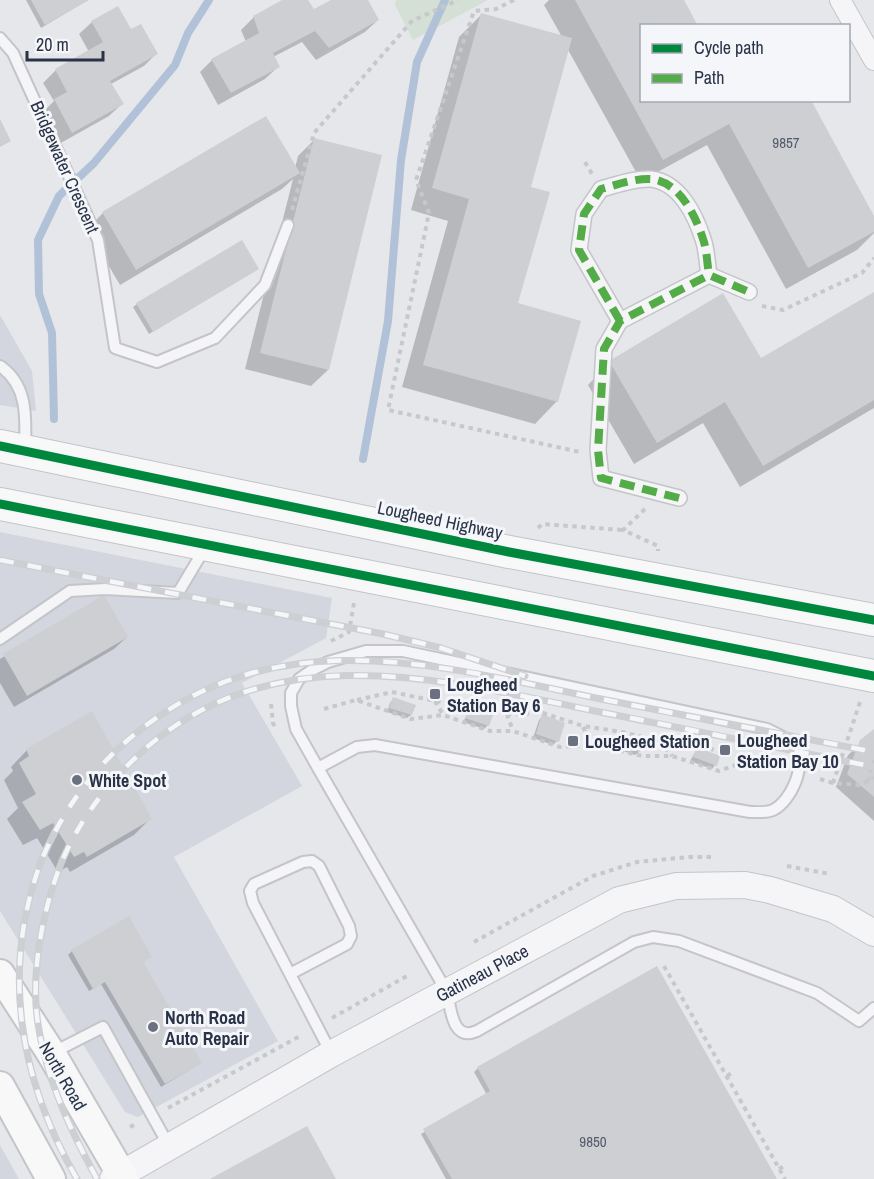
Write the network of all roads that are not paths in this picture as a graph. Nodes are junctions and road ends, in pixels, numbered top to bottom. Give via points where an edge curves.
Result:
1 (840, 0) edge
2 (0, 38) edge
3 (874, 60) edge
4 (288, 225) road end
5 (709, 275) junction
6 (749, 292) road end
7 (620, 321) junction
8 (0, 366) edge
9 (12, 449) edge
10 (679, 498) dead end
11 (0, 504) edge
12 (208, 544) junction
13 (874, 620) edge
14 (0, 639) edge
15 (868, 687) edge
16 (318, 768) junction
17 (874, 933) edge
18 (0, 974) edge
19 (290, 974) junction
20 (447, 992) junction
21 (874, 1008) edge
22 (51, 1053) junction
23 (331, 1053) junction
24 (0, 1086) edge
25 (170, 1146) junction
26 (119, 1177) edge
27 (51, 1179) edge

1 - 3 street
2 - 4 lane, Bridgewater Crescent via 13,53 98,240 115,348 157,362 215,338 265,285
5 - 6 street
5 - 7 street
5 - 7 street via 703,239 675,189 651,179 601,189 584,214 579,250
7 - 10 street via 604,350 598,456 601,478
8 - 9 lane via 22,393 26,419
9 - 13 main road, Lougheed Highway via 509,552
11 - 12 main road
12 - 14 lane via 178,593 70,591
12 - 15 main road
16 - 16 lane via 294,723 291,693 312,670 366,651 403,651 767,729 795,748 799,760 793,789 783,804 771,811 750,812 375,745 357,747
16 - 20 lane
17 - 20 street, Gatineau Place via 833,909 770,890 745,885 676,886 619,900
18 - 22 main road, North Road
19 - 19 lane via 250,891 254,884 312,861 319,866 351,936 347,944
19 - 23 lane
20 - 21 lane via 455,1025 469,1035 634,942 653,937 679,941 817,993 859,1021
20 - 23 street, Gatineau Place
22 - 25 lane via 104,1027
22 - 26 main road, North Road
23 - 25 street, Gatineau Place
24 - 27 main road
25 - 26 street, Gatineau Place

